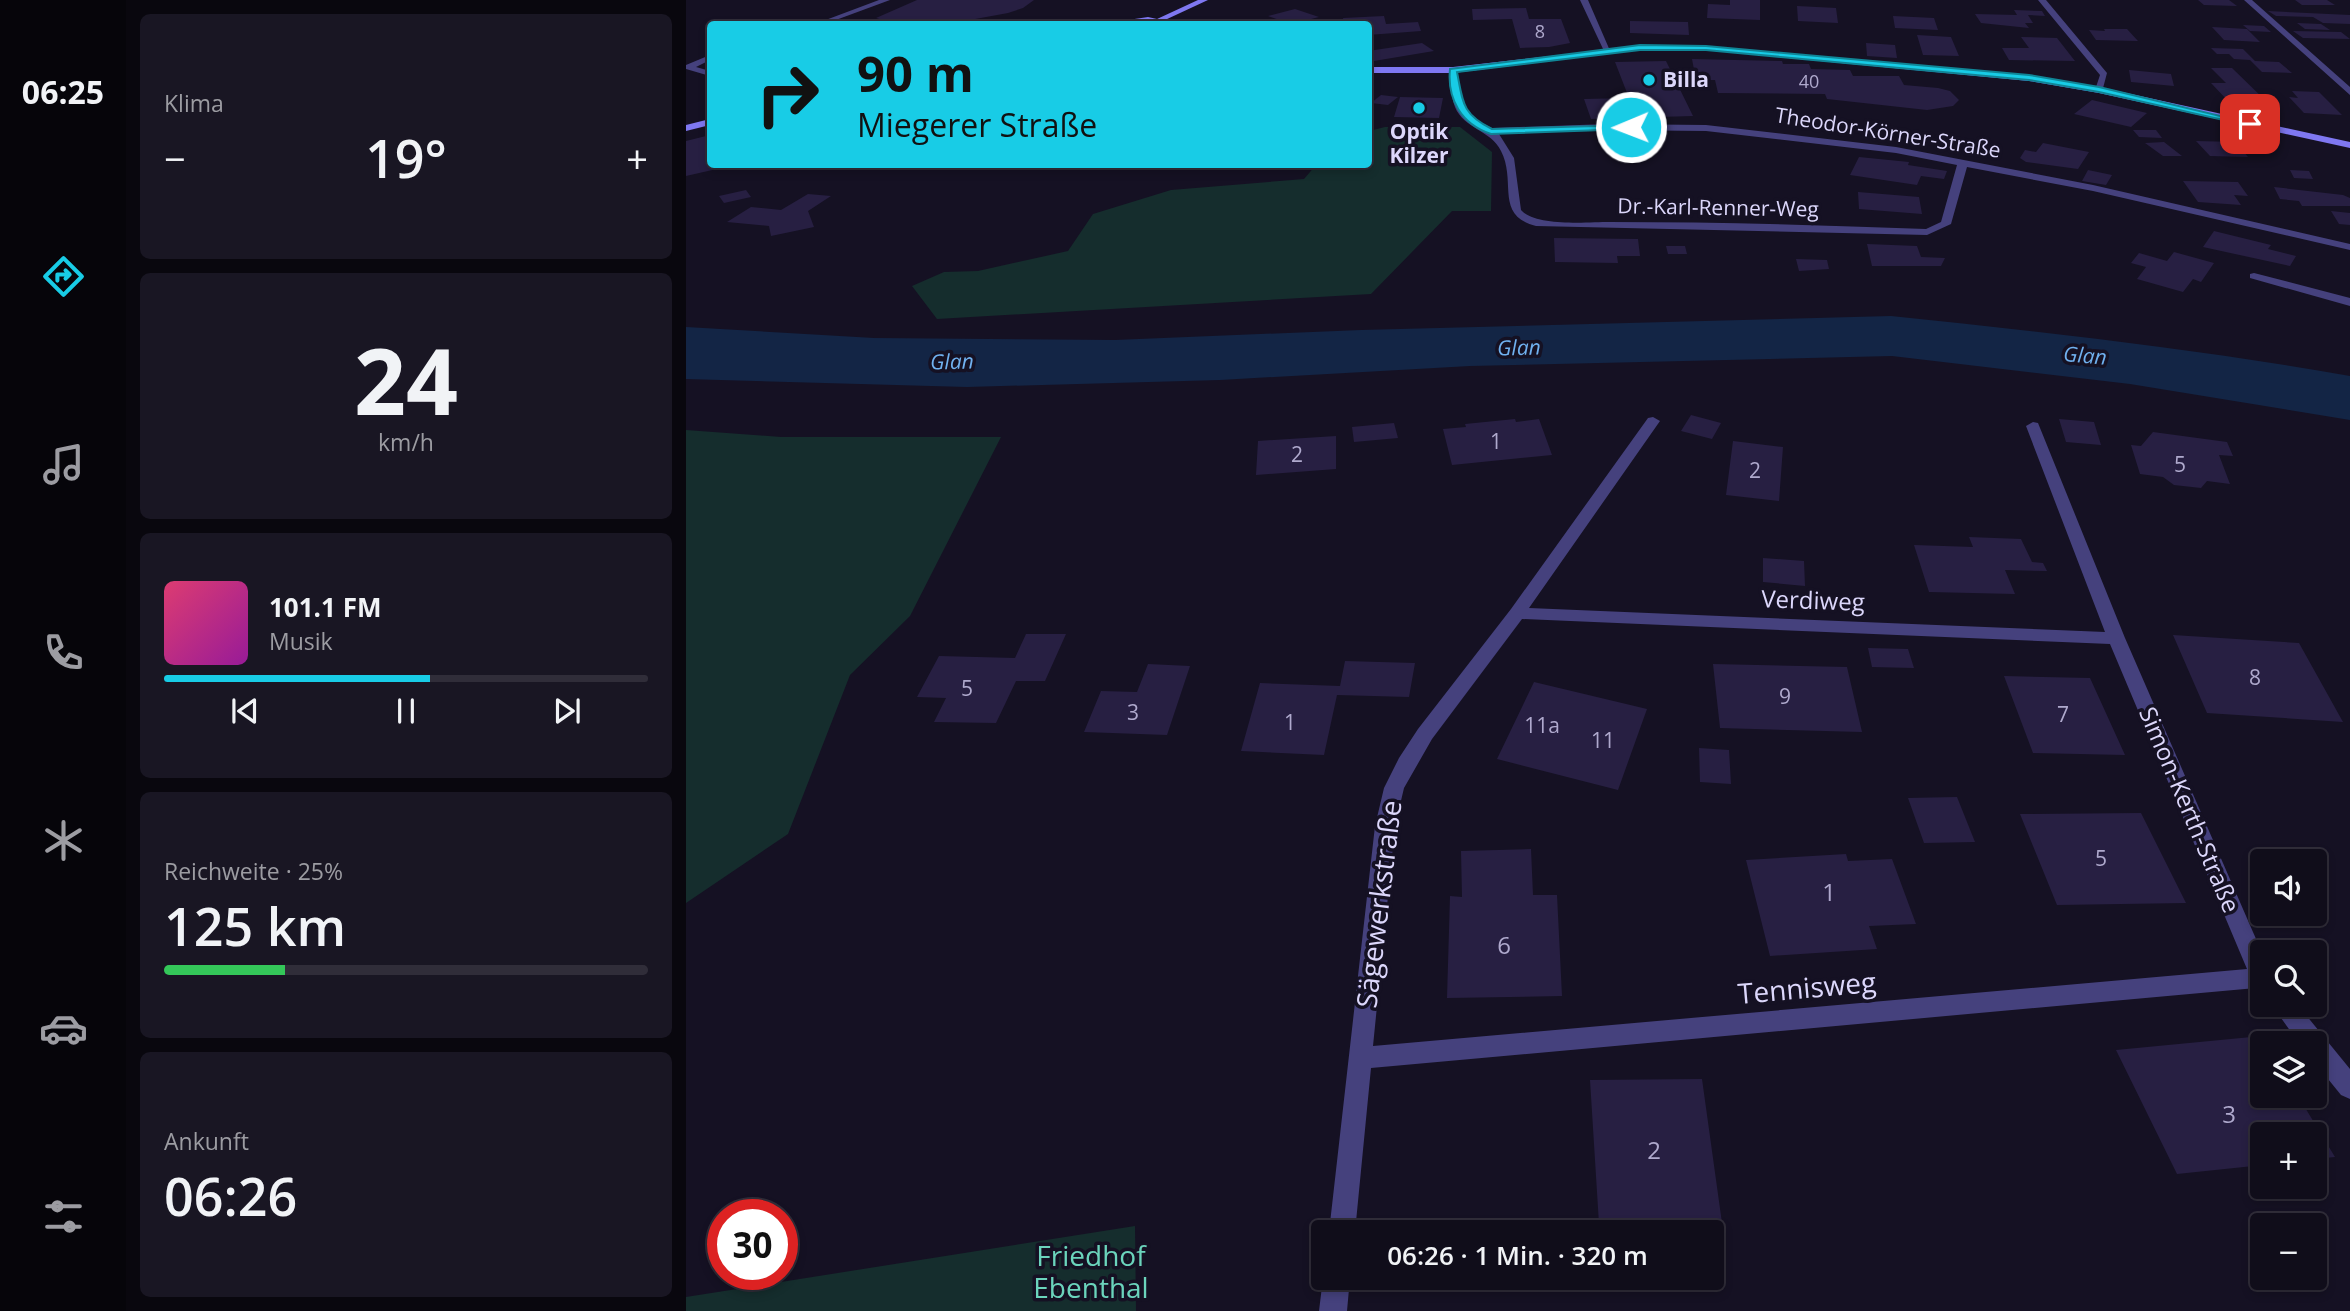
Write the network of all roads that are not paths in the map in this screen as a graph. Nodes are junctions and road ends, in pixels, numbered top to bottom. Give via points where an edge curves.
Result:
1 (886, 0) edge
2 (1204, 0) edge
3 (1584, 0) edge
4 (2042, 0) edge
5 (2248, 0) edge
6 (1160, 20) joint
7 (829, 21) edge
8 (1122, 21) edge
9 (1608, 51) junction
10 (707, 58) edge
11 (1372, 70) edge
12 (1453, 70) junction
13 (707, 73) edge
14 (2099, 90) junction
15 (2350, 92) edge
16 (707, 123) edge
17 (686, 128) edge
18 (1491, 131) junction
19 (2350, 145) edge
20 (1963, 162) junction
21 (2350, 247) edge
22 (2254, 276) dead end
23 (2350, 302) edge
24 (1653, 421) dead end
25 (2033, 426) dead end
26 (1517, 614) junction
27 (2116, 638) junction
28 (2250, 952) edge
29 (2250, 981) edge
30 (2292, 1017) edge
31 (2304, 1031) edge
32 (1360, 1058) junction
33 (2327, 1060) edge
34 (2350, 1087) edge
35 (1343, 1220) edge
36 (1336, 1290) edge
37 (1333, 1311) edge

1 - 7 street
2 - 6 main road
3 - 9 street
4 - 14 street via 2104,75
5 - 15 street
6 - 8 main road
9 - 12 main road
9 - 14 main road via 1706,48 1982,72
10 - 13 street via 688,67
11 - 12 main road
12 - 18 street via 1460,108 1473,123
14 - 19 main road
16 - 17 main road
18 - 20 street, Theodor-Körner-Straße via 1706,128
18 - 20 street, Dr.-Karl-Renner-Weg via 1510,152 1516,211 1536,223 1927,232 1946,224
20 - 21 street, Theodor-Körner-Straße
22 - 23 street
24 - 26 street
25 - 27 street
26 - 27 street, Verdiweg
26 - 32 street, Sägewerkstraße via 1424,734 1394,788 1385,826
27 - 28 street, Simon-Kerth-Straße
29 - 32 street, Tennisweg
30 - 31 street
32 - 35 street, Sägewerkstraße
33 - 34 street
36 - 37 street

